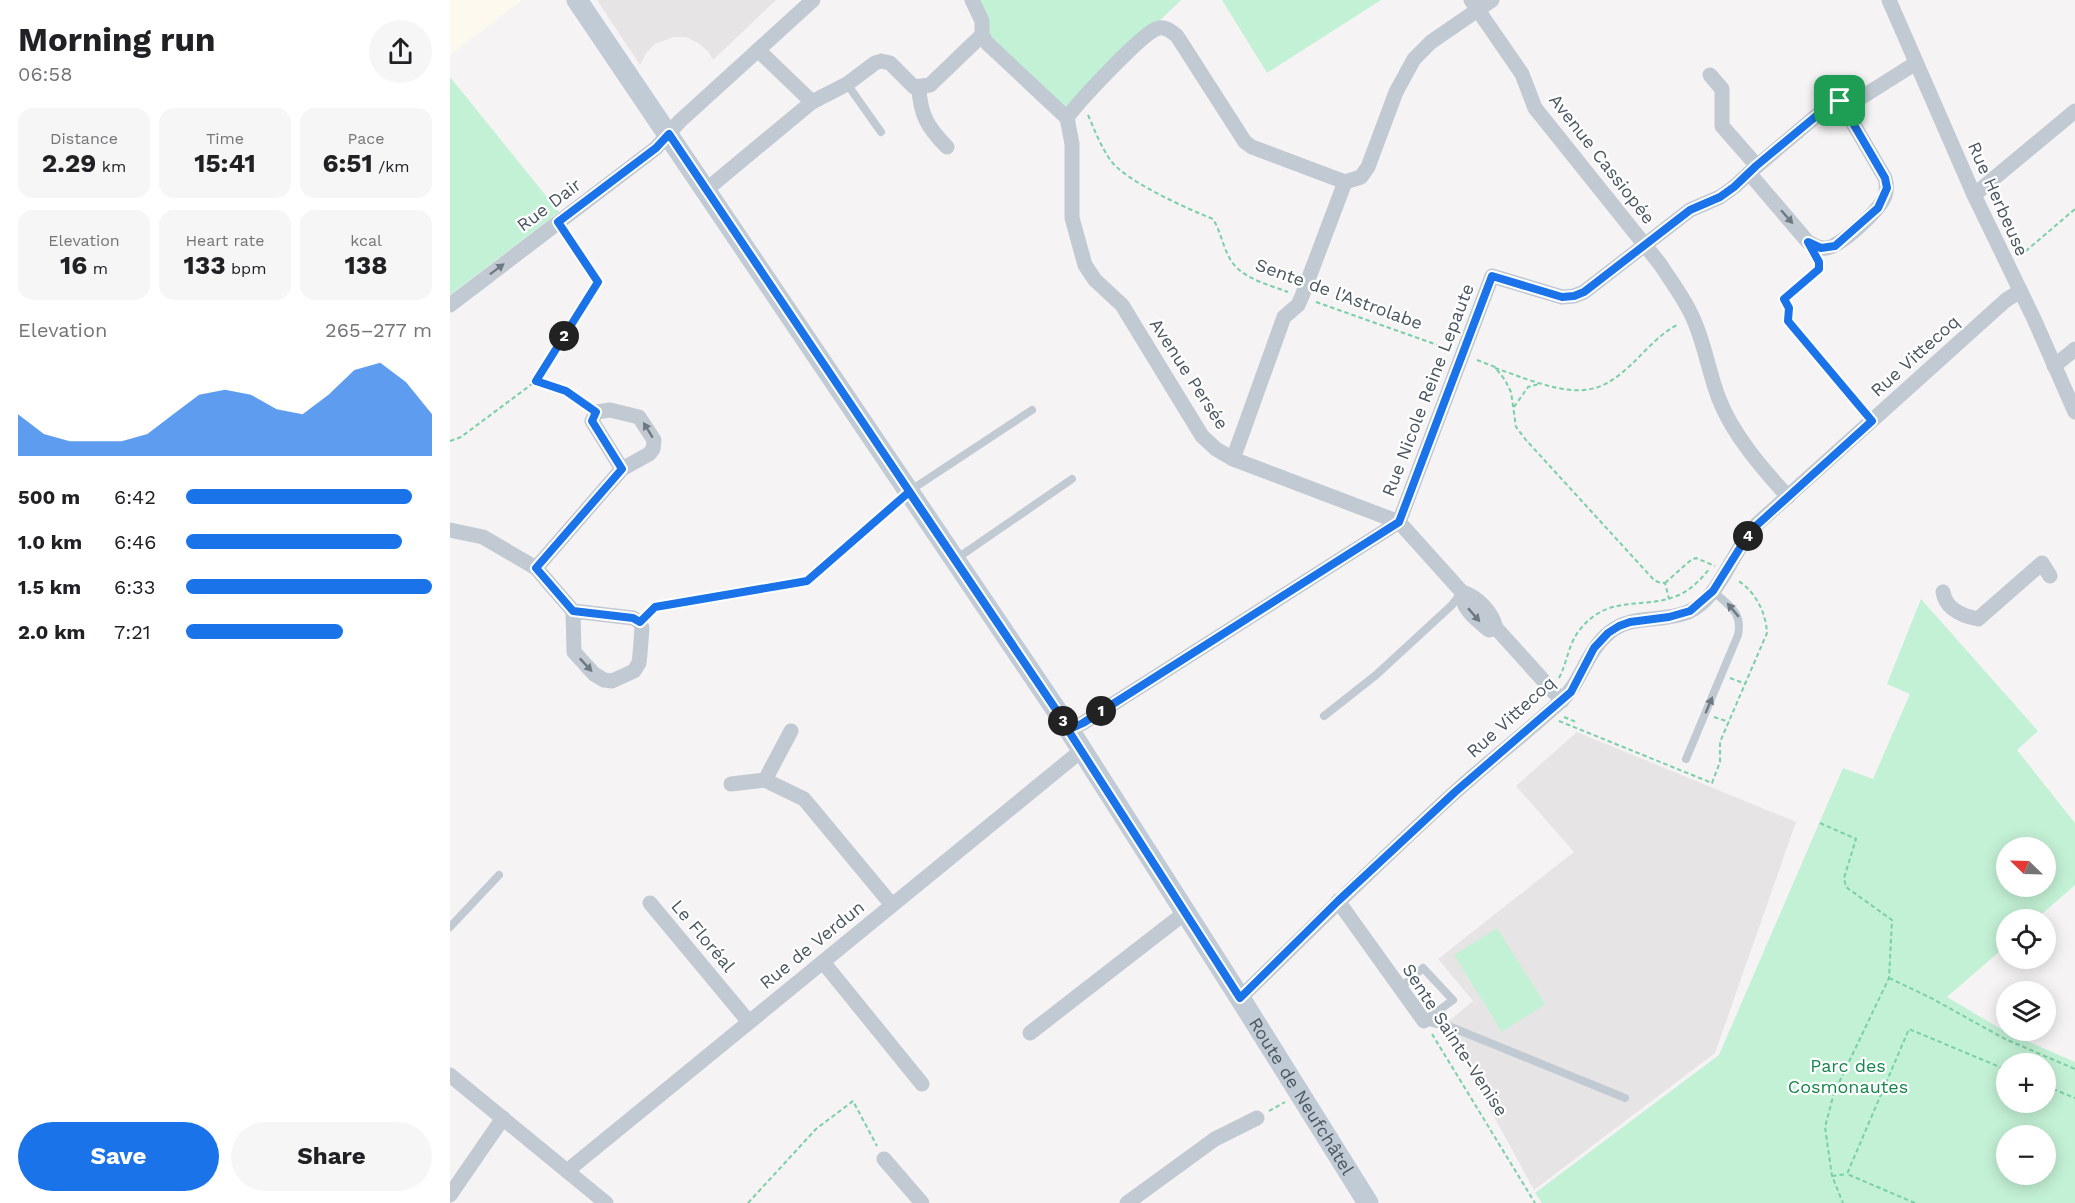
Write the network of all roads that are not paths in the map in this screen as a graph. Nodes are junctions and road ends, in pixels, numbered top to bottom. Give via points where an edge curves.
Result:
1 (577, 0) edge
2 (813, 0) edge
3 (972, 0) edge
4 (1492, 0) edge
5 (1889, 0) edge
6 (1474, 5) edge
7 (982, 35) junction
8 (758, 50) junction
9 (1916, 63) junction
10 (1710, 75) dead end
11 (847, 84) junction
12 (919, 87) junction
13 (1840, 101) junction
14 (812, 102) junction
15 (2075, 111) edge
16 (1067, 118) junction
17 (881, 132) dead end
18 (669, 134) junction
19 (947, 147) dead end
20 (1753, 170) junction
21 (1345, 182) junction
22 (706, 190) junction
23 (1974, 195) junction
24 (1645, 246) junction
25 (2019, 292) junction
26 (450, 305) edge
27 (2075, 349) edge
28 (2054, 366) junction
29 (1032, 410) dead end
30 (2075, 412) edge
31 (1233, 459) junction
32 (622, 469) junction
33 (1072, 479) dead end
34 (909, 492) junction
35 (1788, 497) junction
36 (1399, 522) junction
37 (450, 530) edge
38 (954, 560) junction
39 (536, 568) junction
40 (2050, 576) dead end
41 (1713, 591) junction
42 (1462, 592) junction
43 (1944, 592) dead end
44 (573, 611) junction
45 (1562, 700) junction
46 (1324, 716) dead end
47 (1068, 730) junction
48 (790, 731) dead end
49 (1082, 750) junction
50 (1686, 759) dead end
51 (765, 780) junction
52 (731, 784) dead end
53 (499, 875) dead end
54 (1338, 901) junction
55 (650, 903) dead end
56 (892, 905) junction
57 (1186, 912) junction
58 (450, 927) edge
59 (823, 962) junction
60 (1400, 988) junction
61 (1240, 998) junction
62 (1424, 1021) junction
63 (749, 1022) junction
64 (1030, 1033) dead end
65 (450, 1075) edge
66 (922, 1084) dead end
67 (1625, 1098) dead end
68 (503, 1118) junction
69 (1257, 1118) road end
70 (884, 1159) road end
71 (567, 1171) junction
72 (450, 1195) edge
73 (1362, 1201) edge
74 (606, 1203) edge
75 (922, 1203) edge
76 (1127, 1203) edge

1 - 18 main road, Route de Neufchâtel
2 - 8 street, Rue Dair
3 - 7 street via 982,21
4 - 6 street
5 - 9 street, Rue Herbeuse
6 - 21 street via 1414,59 1392,100 1368,168 1361,177
6 - 24 street, Avenue Cassiopée via 1522,74 1535,108
7 - 12 street via 930,85
7 - 16 street
8 - 14 street
8 - 18 street, Rue Dair
9 - 13 street, Rue Nicole Reine Lepaute via 1862,97
9 - 23 street, Rue Herbeuse
10 - 20 street via 1722,89 1722,126
11 - 12 street via 881,61 890,63 914,87
11 - 14 street
11 - 17 lane
12 - 19 street via 926,122
13 - 20 street, Rue Nicole Reine Lepaute via 1821,112
20 -> 13 street via 1808,242 1821,248 1835,246 1878,208 1887,188
14 - 22 street
15 - 23 street
16 - 21 street via 1144,38 1157,28 1167,28 1177,36 1245,142
16 - 31 street, Avenue Persée via 1071,218 1085,266 1122,305 1202,436
18 - 22 main road, Route de Neufchâtel
26 -> 18 street, Rue Dair via 656,148
20 - 24 street, Rue Nicole Reine Lepaute via 1720,197 1690,210
21 - 31 street via 1298,305 1284,317
22 - 34 main road, Route de Neufchâtel
23 - 25 street, Rue Herbeuse
24 - 35 street, Avenue Cassiopée via 1693,317 1719,400 1733,427
24 - 36 street, Rue Nicole Reine Lepaute via 1574,296 1562,297 1492,276
25 - 28 street, Rue Herbeuse
25 - 35 street, Rue Vittecoq
27 - 28 street
28 - 30 street, Rue Herbeuse
29 - 34 lane
31 - 36 street, Avenue Persée
32 -> 32 street via 649,454 654,440 639,417 610,410 596,412 592,421
32 - 39 street
33 - 38 lane
34 - 38 main road, Route de Neufchâtel
35 - 41 street, Rue Vittecoq via 1757,525
36 - 42 street, Avenue Persée
36 - 47 street, Rue Nicole Reine Lepaute
37 - 39 street via 483,537
38 - 47 main road, Route de Neufchâtel
39 - 44 street
40 - 43 street via 2042,563 1978,619 1960,616
41 - 45 street, Rue Vittecoq via 1690,611 1630,622 1608,633 1594,648 1571,692
50 -> 41 lane via 1740,624 1739,617
42 - 45 street, Avenue Persée via 1472,595 1493,616 1496,628
42 - 46 lane via 1376,675
44 -> 44 street via 574,652 594,674 612,681 634,671 639,663 640,622
45 - 54 street, Rue Vittecoq
47 - 49 main road, Route de Neufchâtel
48 - 51 street
49 - 56 street, Rue de Verdun
49 - 57 main road, Route de Neufchâtel
51 - 52 street
51 - 56 street via 804,800
53 - 58 lane
54 - 60 street, Sente Sainte-Venise
54 - 61 street, Rue Vittecoq
55 - 63 street, Le Floréal
56 - 59 street, Rue de Verdun
57 - 61 main road, Route de Neufchâtel
57 - 64 street
59 - 63 street, Rue de Verdun
59 - 66 street
60 - 62 street, Sente Sainte-Venise
60 - 62 lane via 1423,968 1453,1000
61 - 73 main road, Route de Neufchâtel
62 - 67 lane via 1451,1027
63 - 71 street, Rue de Verdun
65 - 68 street
68 - 71 street
68 - 72 street
69 - 76 street via 1215,1139
70 - 75 street
71 - 74 street

